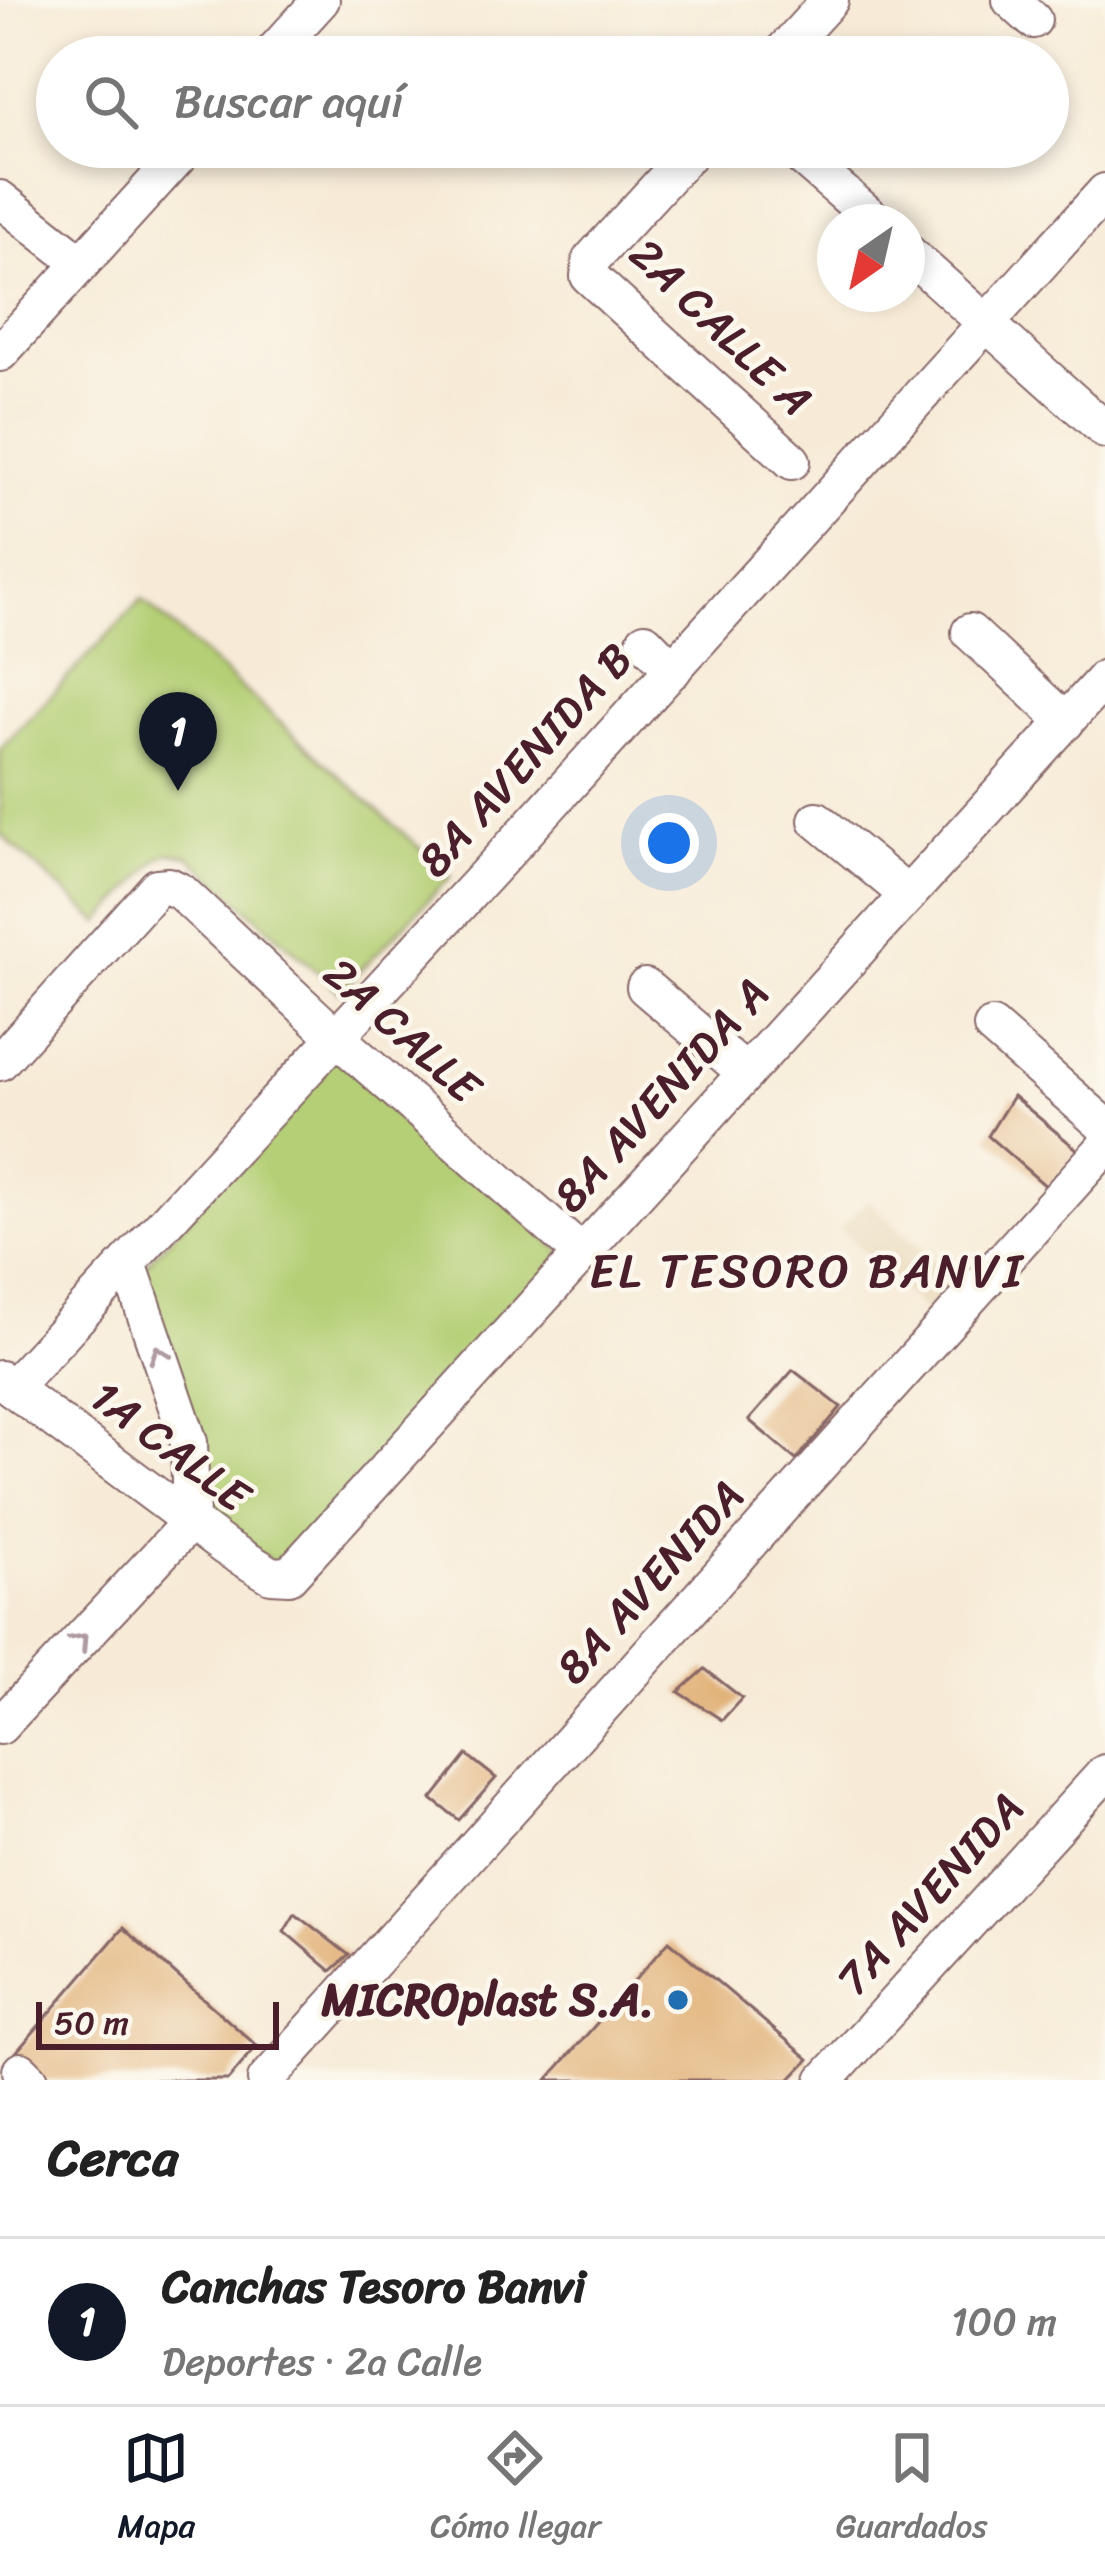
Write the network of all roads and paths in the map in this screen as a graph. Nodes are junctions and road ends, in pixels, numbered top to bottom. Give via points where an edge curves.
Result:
1 (320, 0) edge
2 (830, 0) edge
3 (288, 36) edge
4 (797, 36) edge
5 (168, 168) edge
6 (676, 168) edge
7 (815, 168) edge
8 (1105, 192) edge
9 (0, 199) edge
10 (857, 204) edge
11 (81, 263) junction
12 (925, 268) edge
13 (986, 324) junction
14 (0, 353) edge
15 (1105, 430) edge
16 (792, 461) dead end
17 (970, 632) dead end
18 (645, 641) dead end
19 (673, 670) junction
20 (1105, 678) edge
21 (1066, 722) junction
22 (818, 820) dead end
23 (908, 895) junction
24 (645, 987) dead end
25 (992, 1027) dead end
26 (336, 1037) junction
27 (0, 1062) edge
28 (746, 1072) junction
29 (1105, 1126) edge
30 (1105, 1148) edge
31 (581, 1253) junction
32 (129, 1266) junction
33 (6, 1383) edge
34 (191, 1521) junction
35 (289, 1576) joint
36 (0, 1726) edge
37 (1105, 1773) edge
38 (266, 2080) edge
39 (825, 2080) edge

1 - 3 street
2 - 4 street
5 - 11 street
6 - 16 street, 2A CALLE A via 591,260 590,276
7 - 10 street
8 - 13 street, 8A AVENIDA B
9 - 11 street
11 - 14 street
12 - 13 street
13 - 15 street
13 - 19 street, 8A AVENIDA B
17 - 21 street
18 - 19 street
19 - 26 street, 8A AVENIDA B
20 - 21 street, 8A AVENIDA A
21 - 23 street, 8A AVENIDA A
22 - 23 street
23 - 28 street, 8A AVENIDA A
24 - 28 street
25 - 29 street
26 - 27 street, 2A CALLE via 169,886 157,887
26 - 31 street, 2A CALLE
26 - 32 street, 8A AVENIDA B
28 - 31 street, 8A AVENIDA A
30 - 38 street, 8A AVENIDA
31 - 35 street, 8A AVENIDA A
32 - 33 street, 8A AVENIDA B
34 -> 32 street via 189,1442
33 - 34 street, 1A CALLE
34 - 35 street, 1A CALLE via 271,1575
36 -> 34 street
37 - 39 street, 7A AVENIDA

